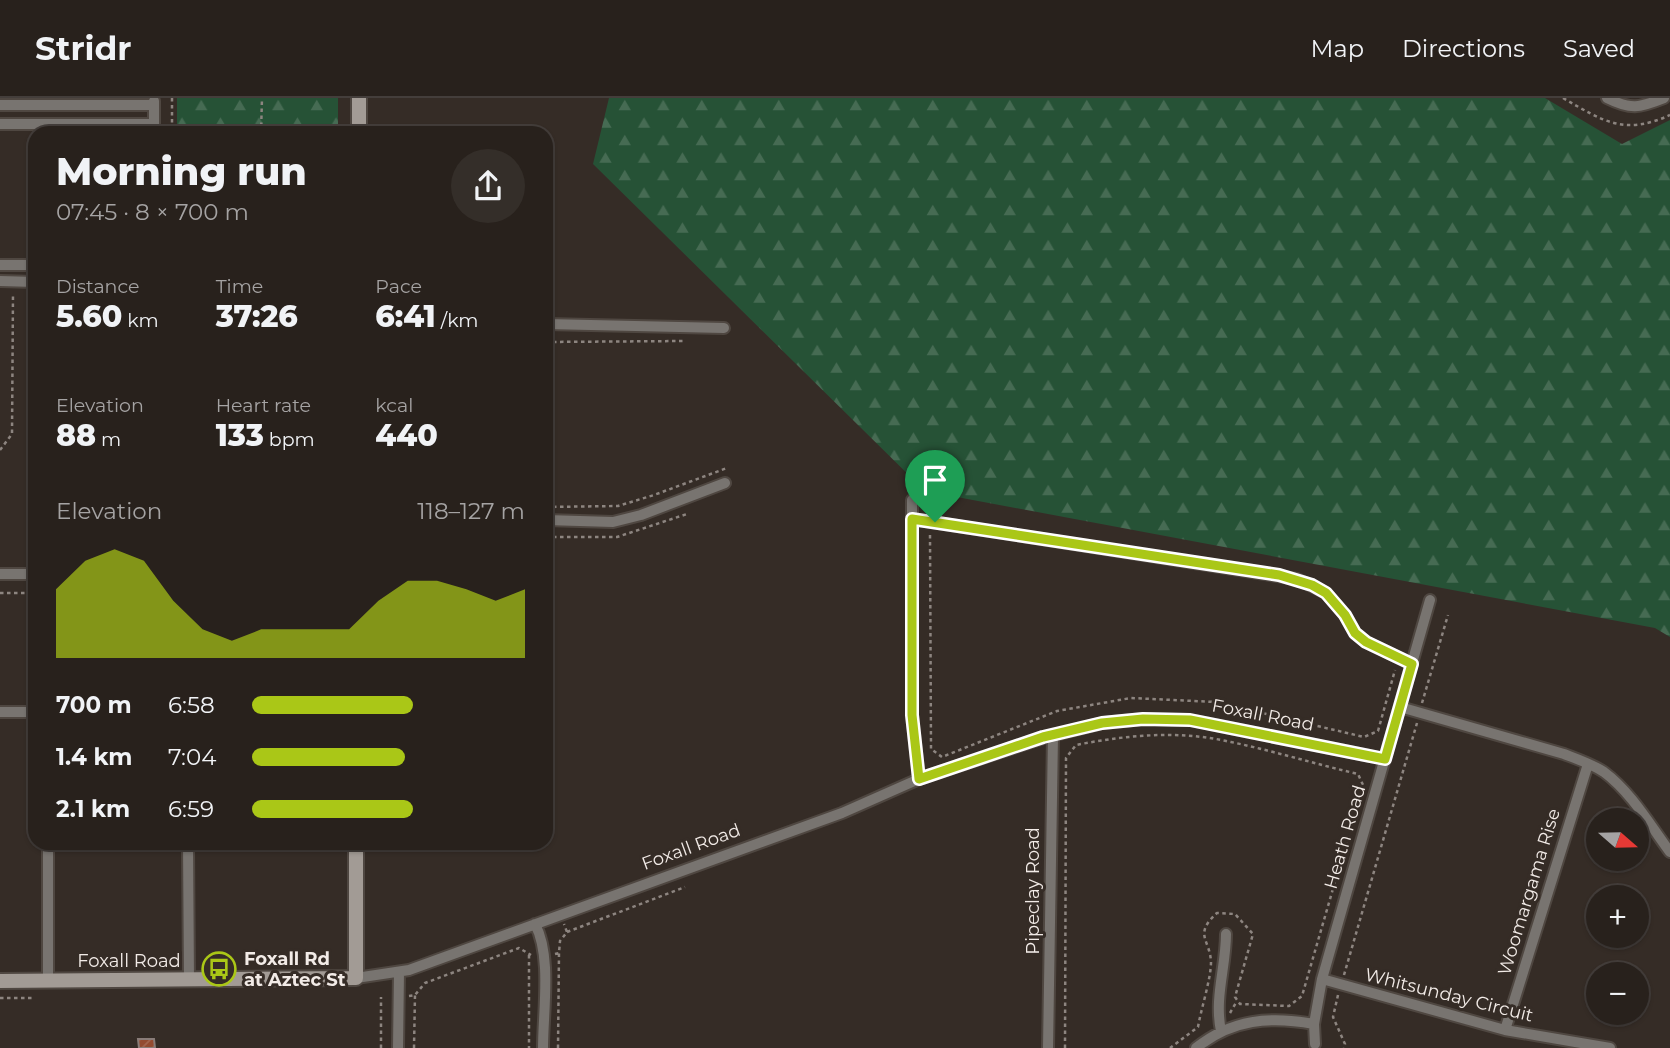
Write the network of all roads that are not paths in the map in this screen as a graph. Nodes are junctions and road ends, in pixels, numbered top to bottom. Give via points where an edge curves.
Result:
1 (359, 98) edge
2 (1607, 98) edge
3 (1664, 98) edge
4 (155, 102) edge
5 (3, 105) edge
6 (2, 124) edge
7 (63, 126) edge
8 (154, 126) edge
9 (359, 126) edge
10 (0, 265) edge
11 (28, 265) edge
12 (0, 281) edge
13 (28, 282) edge
14 (553, 324) edge
15 (724, 328) dead end
16 (725, 483) dead end
17 (912, 500) dead end
18 (912, 519) junction
19 (553, 520) edge
20 (0, 575) edge
21 (28, 575) edge
22 (1430, 600) dead end
23 (1412, 664) junction
24 (1400, 707) junction
25 (0, 712) edge
26 (28, 712) edge
27 (1053, 735) junction
28 (1385, 759) junction
29 (1587, 764) junction
30 (919, 779) junction
31 (48, 850) edge
32 (188, 850) edge
33 (356, 850) edge
34 (1670, 852) edge
35 (535, 924) junction
36 (1226, 934) dead end
37 (399, 972) junction
38 (356, 978) junction
39 (1322, 979) junction
40 (0, 981) edge
41 (48, 981) junction
42 (189, 981) junction
43 (1314, 1024) junction
44 (1505, 1030) junction
45 (1221, 1031) junction
46 (1315, 1044) dead end
47 (398, 1048) edge
48 (543, 1048) edge
49 (1048, 1048) edge
50 (1196, 1048) edge
51 (1610, 1048) edge

1 - 9 street
2 - 3 street via 1639,108
4 - 5 street
4 - 8 street
5 - 6 street
6 - 7 street
10 - 11 street
12 - 13 street
14 - 15 street
16 - 19 street via 613,522
17 - 18 street
18 - 23 street via 1297,579 1326,593 1366,642
18 - 30 street via 912,715
20 - 21 street
22 - 23 street, Heath Road
23 - 24 street, Heath Road
24 - 28 street, Heath Road
24 - 29 street
25 - 26 street
27 - 28 street, Foxall Road via 1102,723 1190,720
27 - 30 street, Foxall Road
27 - 49 street, Pipeclay Road
28 - 39 street, Heath Road
29 - 34 street via 1605,773 1632,801
29 - 44 street, Woomargama Rise
30 - 35 street, Foxall Road via 842,813
31 - 41 street
32 - 42 street
33 - 38 street
35 - 37 street, Foxall Road
35 - 48 street via 544,955
36 - 45 street via 1218,1003
37 - 38 street, Foxall Road
37 - 47 street
38 - 42 street, Foxall Road
39 - 43 street, Heath Road
39 - 44 street, Whitsunday Circuit
40 - 41 street, Foxall Road
41 - 42 street, Foxall Road
43 - 45 street via 1272,1019
43 - 46 street, Heath Road
44 - 51 street, Whitsunday Circuit
45 - 50 street

